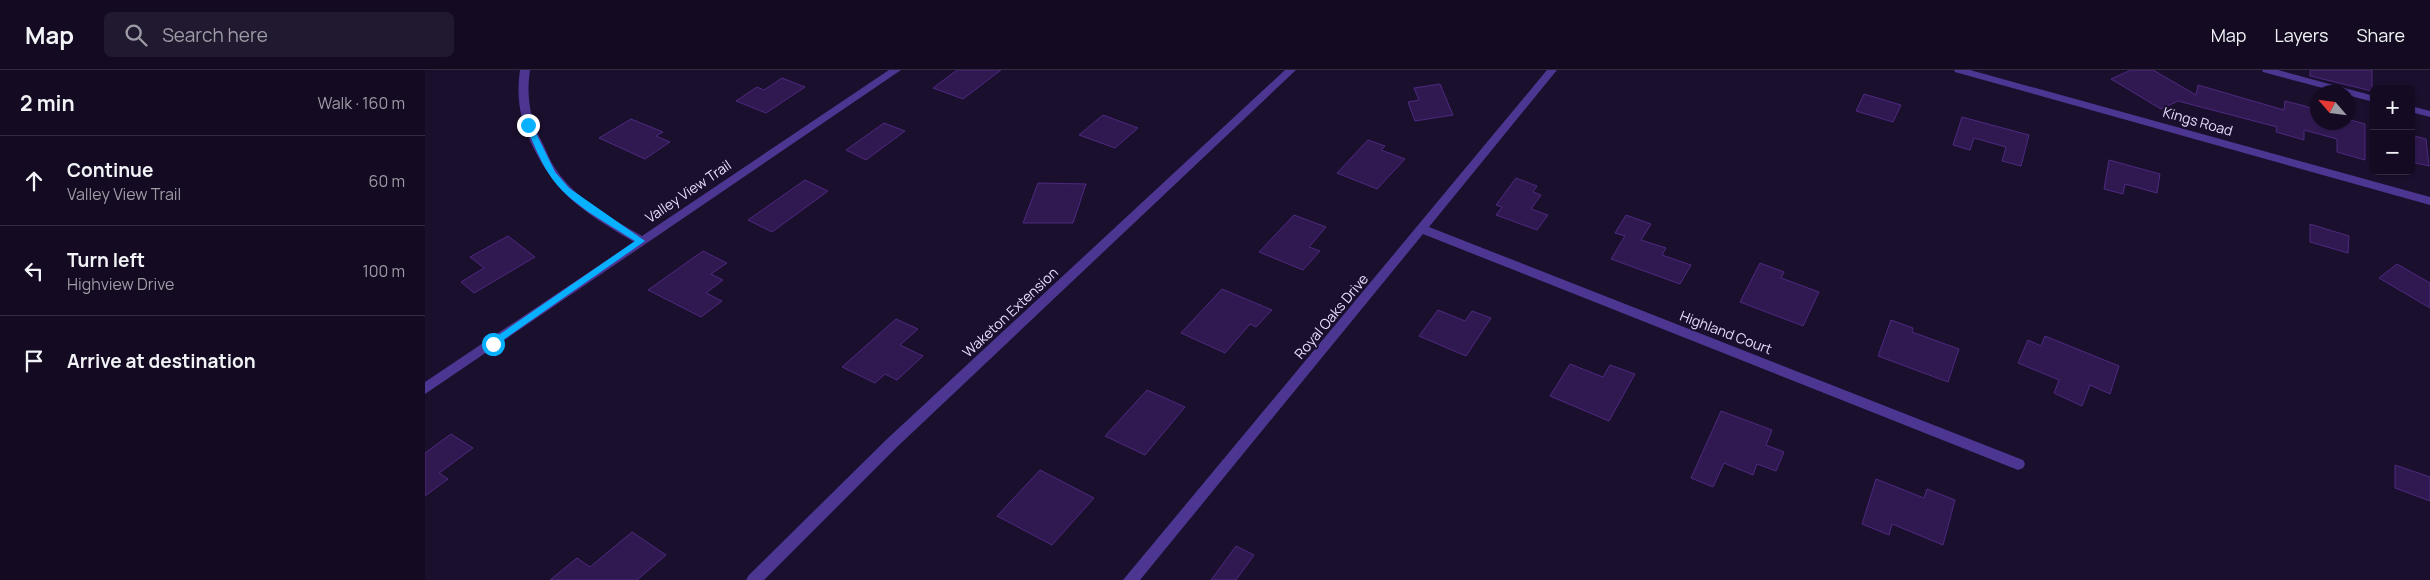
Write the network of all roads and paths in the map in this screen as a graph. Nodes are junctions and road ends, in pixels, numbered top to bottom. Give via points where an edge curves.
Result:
1 (525, 70) edge
2 (896, 70) edge
3 (1291, 70) edge
4 (1552, 70) edge
5 (1959, 70) edge
6 (2005, 70) edge
7 (2267, 70) edge
8 (2000, 82) junction
9 (2370, 98) edge
10 (2415, 110) edge
11 (2430, 114) edge
12 (2430, 201) edge
13 (1423, 229) junction
14 (641, 241) junction
15 (425, 390) edge
16 (2018, 464) dead end
17 (754, 580) edge
18 (1131, 580) edge

1 - 14 street via 521,92 528,125 552,173 591,209
2 - 14 street, Valley View Trail
3 - 17 street, Waketon Extension via 892,443
4 - 13 street, Royal Oaks Drive
5 - 8 street, Kings Road
6 - 8 street
7 - 9 street
8 - 12 street, Kings Road
10 - 11 street
13 - 16 street, Highland Court
13 - 18 street, Royal Oaks Drive
14 - 15 street, Valley View Trail

